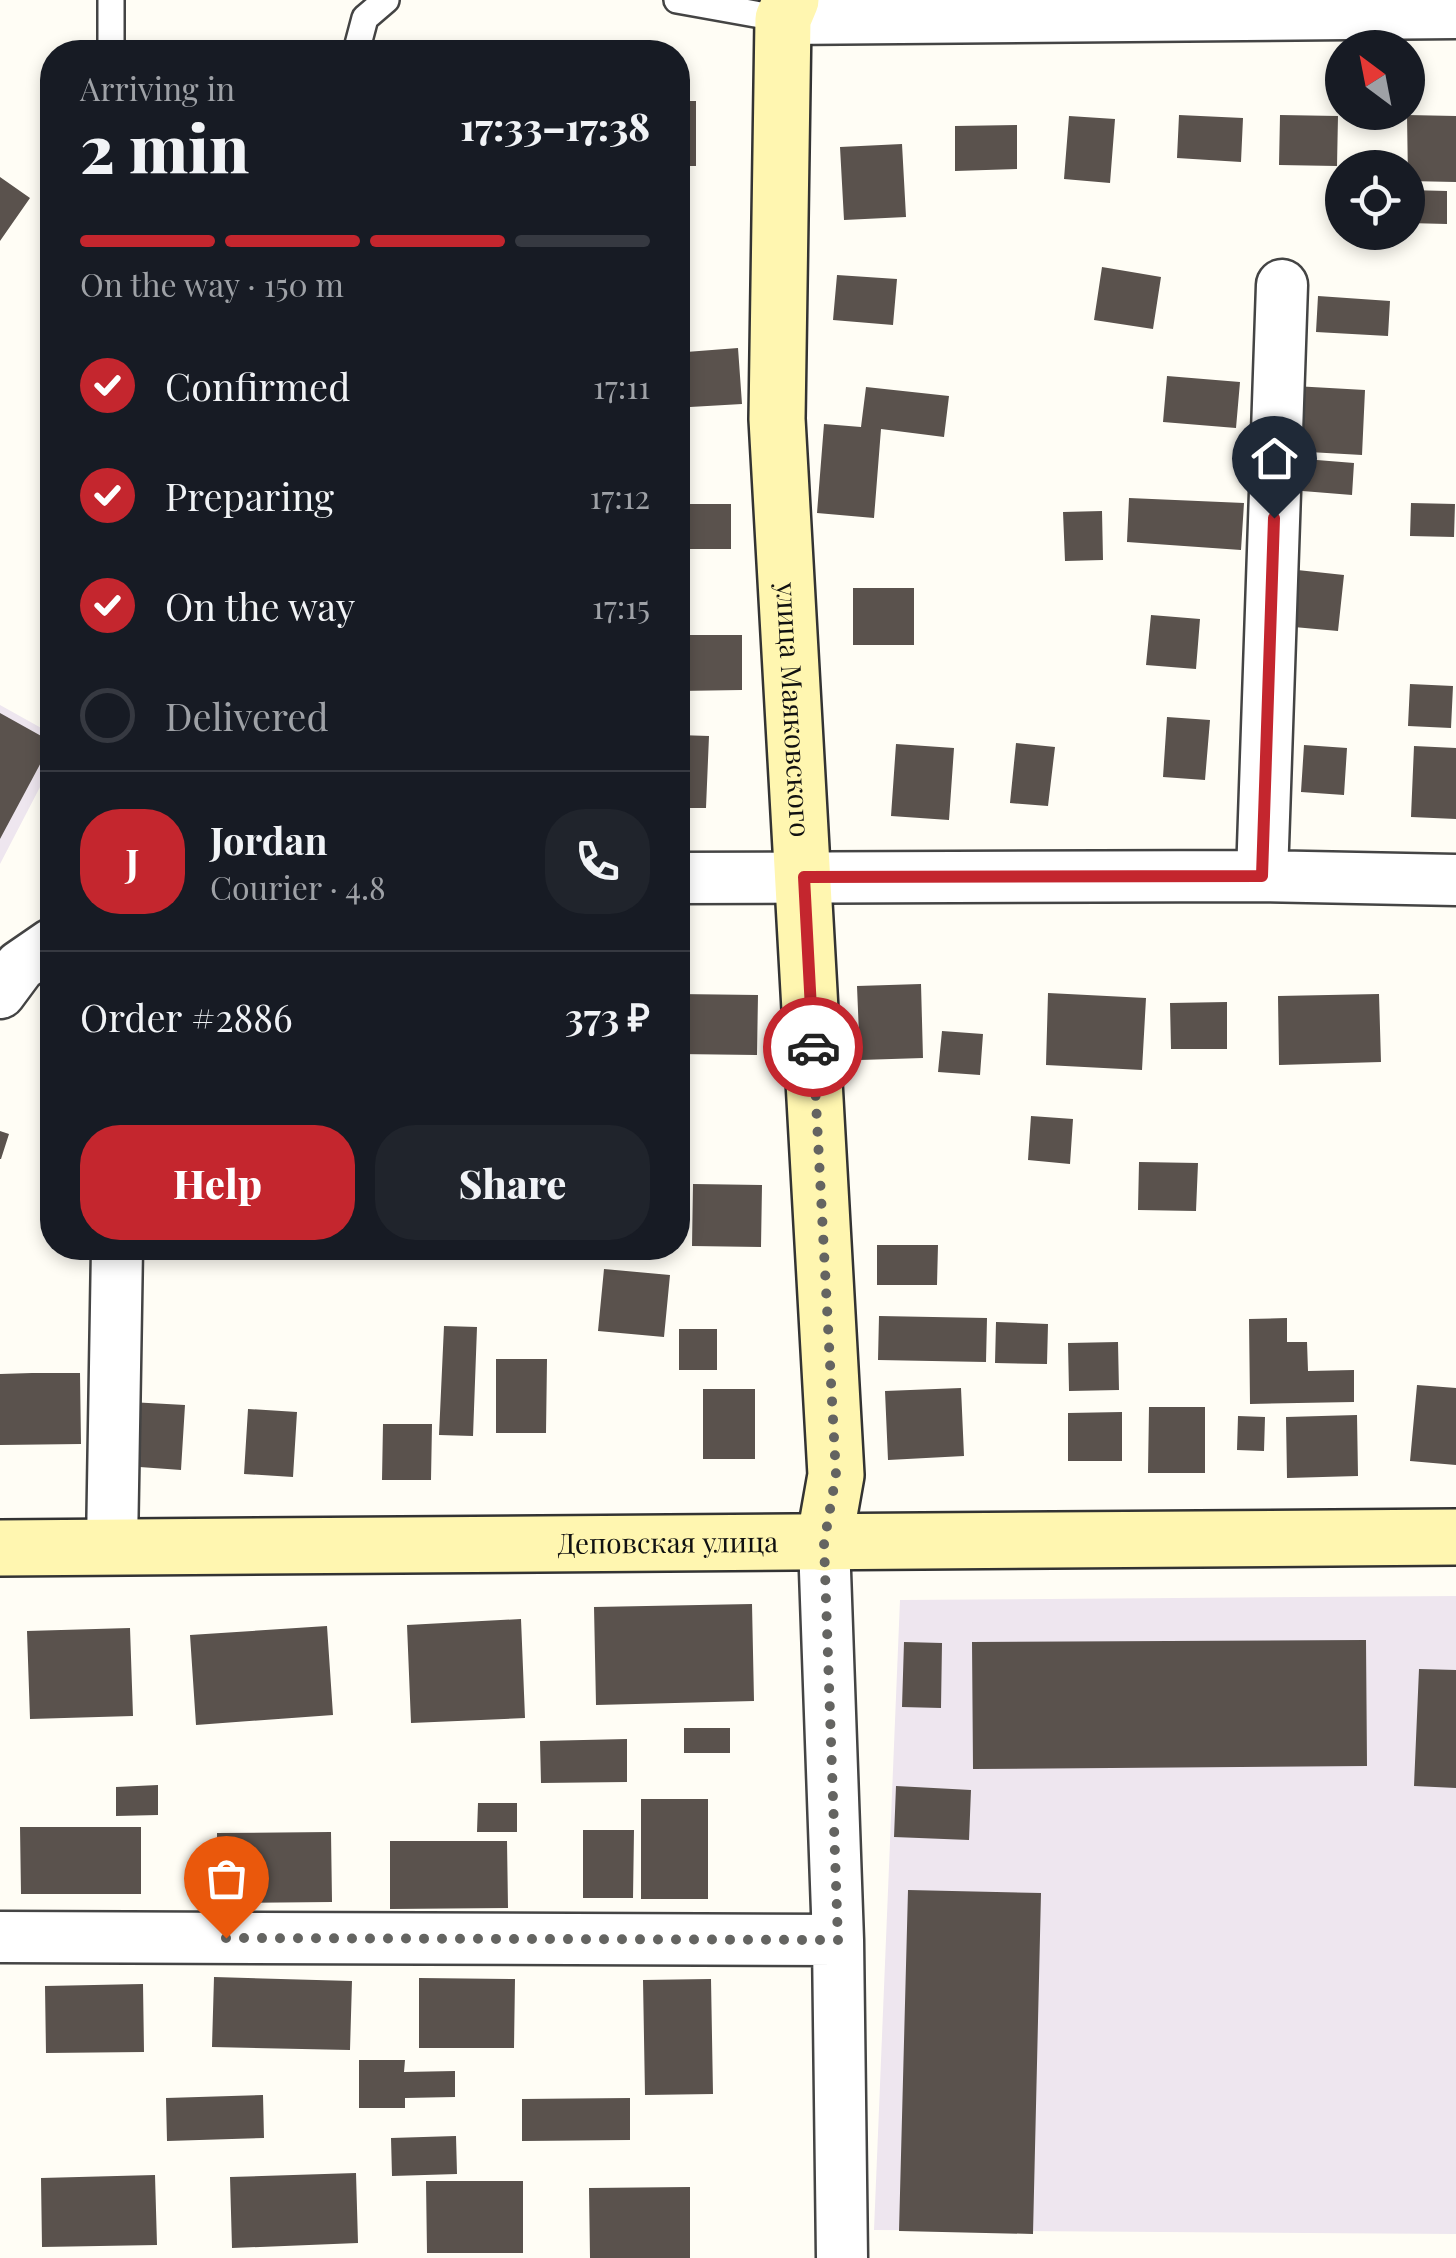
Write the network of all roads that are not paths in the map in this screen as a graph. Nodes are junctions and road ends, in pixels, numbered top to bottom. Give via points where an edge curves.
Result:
1 (111, 0) edge
2 (386, 0) edge
3 (678, 0) edge
4 (787, 9) edge
5 (1456, 12) edge
6 (110, 40) edge
7 (360, 40) edge
8 (1282, 285) dead end
9 (1262, 876) junction
10 (804, 877) junction
11 (690, 878) edge
12 (1456, 880) edge
13 (40, 952) edge
14 (0, 993) edge
15 (117, 1260) edge
16 (1456, 1537) edge
17 (824, 1543) junction
18 (112, 1546) junction
19 (0, 1548) edge
20 (0, 1937) edge
21 (838, 1940) junction
22 (842, 2258) edge

1 - 6 lane
2 - 7 lane via 366,18
3 - 4 lane
4 - 5 street
4 - 10 street, улица Маяковского via 778,419
8 - 9 street
9 - 10 street
9 - 12 street
10 - 11 street
10 - 17 street, улица Маяковского via 836,1475
13 - 14 street
15 - 18 street
16 - 17 street, Деповская улица
17 - 18 street, Деповская улица
17 - 21 street
18 - 19 street, Деповская улица
20 - 21 street
21 - 22 street

